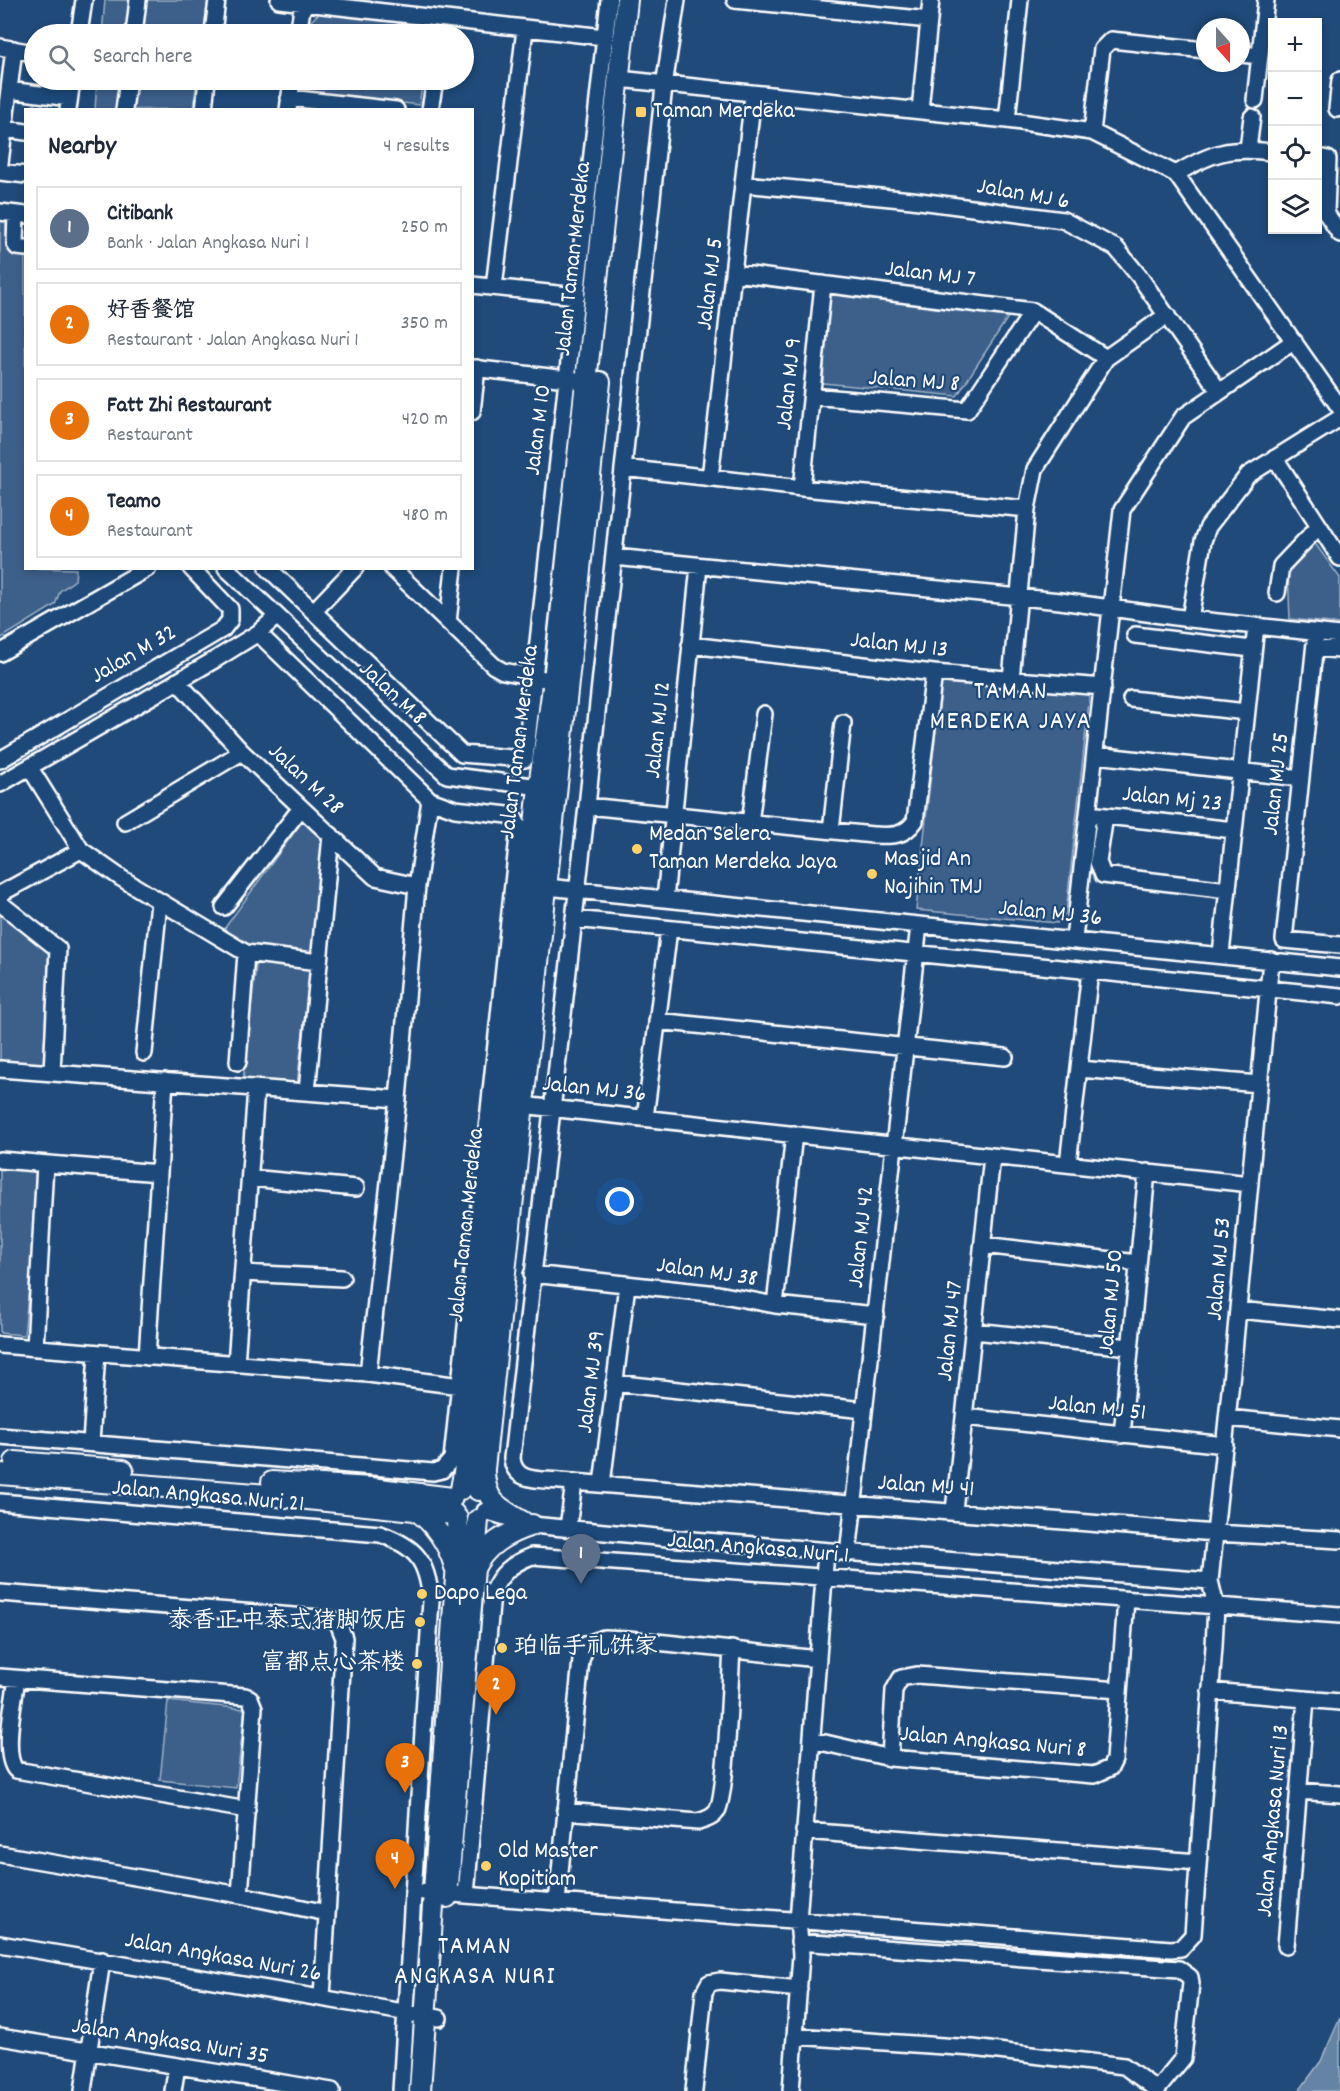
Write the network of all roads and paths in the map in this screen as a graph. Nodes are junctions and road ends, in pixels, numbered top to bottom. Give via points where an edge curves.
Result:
1 (84, 0) edge
2 (138, 0) edge
3 (217, 0) edge
4 (279, 0) edge
5 (609, 0) edge
6 (627, 0) edge
7 (640, 0) edge
8 (677, 0) edge
9 (735, 0) edge
10 (931, 0) edge
11 (1020, 0) edge
12 (1266, 0) edge
13 (762, 1) edge
14 (303, 3) junction
15 (370, 5) edge
16 (929, 20) junction
17 (80, 24) edge
18 (135, 24) edge
19 (214, 24) edge
20 (300, 24) edge
21 (433, 24) edge
22 (474, 27) edge
23 (525, 28) junction
24 (604, 38) junction
25 (7, 48) edge
26 (1196, 49) edge
27 (24, 51) edge
28 (1250, 55) edge
29 (1260, 56) junction
30 (625, 79) junction
31 (1340, 80) edge
32 (664, 86) junction
33 (9, 90) junction
34 (127, 90) edge
35 (206, 90) edge
36 (433, 90) edge
37 (753, 95) junction
38 (1255, 100) dead end
39 (68, 104) edge
40 (288, 104) edge
41 (124, 108) edge
42 (204, 108) edge
43 (360, 108) edge
44 (430, 108) edge
45 (1337, 109) dead end
46 (920, 110) junction
47 (1252, 117) dead end
48 (1007, 120) junction
49 (5, 129) junction
50 (24, 132) edge
51 (1092, 132) junction
52 (1248, 149) junction
53 (1268, 152) edge
54 (1322, 158) edge
55 (0, 163) edge
56 (0, 172) edge
57 (1176, 174) junction
58 (24, 175) edge
59 (743, 184) junction
60 (0, 212) edge
61 (21, 214) edge
62 (1340, 234) edge
63 (24, 248) edge
64 (735, 273) junction
65 (823, 284) junction
66 (474, 285) edge
67 (494, 287) junction
68 (577, 296) junction
69 (1033, 311) junction
70 (1167, 315) junction
71 (1294, 341) junction
72 (1107, 358) junction
73 (475, 368) edge
74 (585, 380) junction
75 (1219, 391) junction
76 (812, 396) junction
77 (1340, 408) edge
78 (1340, 418) edge
79 (1275, 458) junction
80 (622, 468) junction
81 (710, 478) junction
82 (802, 488) junction
83 (1027, 509) junction
84 (1319, 526) junction
85 (614, 557) junction
86 (1340, 558) edge
87 (699, 566) junction
88 (145, 570) edge
89 (193, 570) edge
90 (228, 570) edge
91 (270, 570) edge
92 (353, 570) edge
93 (394, 570) edge
94 (454, 570) edge
95 (1277, 593) dead end
96 (1020, 596) junction
97 (1112, 606) junction
98 (314, 611) junction
99 (276, 617) junction
100 (1191, 619) junction
101 (448, 622) junction
102 (1256, 626) junction
103 (258, 633) junction
104 (1134, 635) dead end
105 (1340, 635) edge
106 (1315, 641) junction
107 (690, 645) junction
108 (1252, 649) junction
109 (1340, 650) edge
110 (0, 653) edge
111 (934, 673) junction
112 (545, 679) junction
113 (1011, 679) junction
114 (177, 681) junction
115 (1103, 687) junction
116 (1131, 699) dead end
117 (1246, 712) junction
118 (764, 714) dead end
119 (843, 723) dead end
120 (242, 752) junction
121 (1096, 755) junction
122 (0, 760) edge
123 (30, 768) junction
124 (1241, 770) junction
125 (1300, 778) junction
126 (0, 784) edge
127 (548, 788) junction
128 (430, 800) junction
129 (587, 806) junction
130 (301, 808) junction
131 (1089, 814) junction
132 (1106, 816) junction
133 (673, 817) junction
134 (125, 822) dead end
135 (750, 823) junction
136 (1234, 830) junction
137 (831, 831) junction
138 (331, 835) junction
139 (81, 850) junction
140 (417, 886) junction
141 (538, 886) junction
142 (577, 890) junction
143 (1228, 890) junction
144 (0, 894) edge
145 (665, 899) junction
146 (159, 902) junction
147 (0, 903) edge
148 (224, 907) dead end
149 (574, 919) junction
150 (919, 925) junction
151 (669, 929) junction
152 (1074, 939) junction
153 (1340, 945) edge
154 (246, 953) junction
155 (916, 953) junction
156 (1221, 954) junction
157 (1271, 960) junction
158 (319, 962) junction
159 (1340, 968) edge
160 (1090, 971) junction
161 (1268, 989) junction
162 (1340, 996) edge
163 (657, 1021) junction
164 (906, 1047) junction
165 (144, 1053) dead end
166 (1005, 1057) dead end
167 (238, 1062) dead end
168 (0, 1069) edge
169 (1079, 1069) junction
170 (52, 1073) junction
171 (165, 1081) junction
172 (1259, 1084) junction
173 (256, 1088) junction
174 (307, 1092) junction
175 (398, 1099) junction
176 (514, 1104) junction
177 (553, 1108) junction
178 (645, 1118) junction
179 (794, 1134) junction
180 (895, 1145) junction
181 (992, 1156) junction
182 (0, 1160) edge
183 (45, 1164) junction
184 (1068, 1164) junction
185 (1147, 1172) junction
186 (159, 1173) junction
187 (250, 1178) junction
188 (1250, 1184) junction
189 (356, 1188) dead end
190 (982, 1245) junction
191 (1138, 1263) junction
192 (243, 1274) junction
193 (532, 1274) junction
194 (342, 1278) dead end
195 (627, 1286) junction
196 (775, 1305) junction
197 (1238, 1310) junction
198 (876, 1315) junction
199 (1340, 1320) edge
200 (974, 1331) junction
201 (0, 1346) edge
202 (1130, 1347) junction
203 (35, 1348) junction
204 (97, 1353) junction
205 (147, 1357) junction
206 (236, 1364) junction
207 (368, 1374) junction
208 (614, 1383) junction
209 (467, 1387) junction
210 (864, 1410) junction
211 (965, 1417) junction
212 (1227, 1418) junction
213 (1340, 1429) edge
214 (1122, 1435) junction
215 (0, 1436) edge
216 (89, 1443) junction
217 (1225, 1445) junction
218 (0, 1460) edge
219 (83, 1466) junction
220 (474, 1468) junction
221 (0, 1474) edge
222 (574, 1482) junction
223 (602, 1484) junction
224 (414, 1501) junction
225 (0, 1502) edge
226 (460, 1502) junction
227 (852, 1504) junction
228 (954, 1511) junction
229 (482, 1515) junction
230 (527, 1524) junction
231 (568, 1528) junction
232 (1215, 1533) junction
233 (1340, 1540) edge
234 (826, 1552) junction
235 (848, 1554) junction
236 (464, 1573) junction
237 (824, 1577) junction
238 (1210, 1581) junction
239 (0, 1593) edge
240 (1126, 1600) junction
241 (1216, 1606) junction
242 (1340, 1615) edge
243 (732, 1649) junction
244 (818, 1659) junction
245 (0, 1677) edge
246 (17, 1678) junction
247 (1119, 1690) junction
248 (1210, 1691) junction
249 (1306, 1699) junction
250 (1340, 1702) edge
251 (812, 1740) junction
252 (890, 1758) junction
253 (1298, 1791) junction
254 (1340, 1794) edge
255 (247, 1810) junction
256 (565, 1811) junction
257 (804, 1831) junction
258 (0, 1854) edge
259 (1198, 1862) junction
260 (413, 1891) junction
261 (449, 1894) junction
262 (240, 1895) junction
263 (557, 1902) junction
264 (327, 1913) junction
265 (798, 1921) junction
266 (800, 1942) junction
267 (0, 1944) edge
268 (1286, 1946) dead end
269 (102, 1960) junction
270 (799, 1989) junction
271 (322, 1997) junction
272 (406, 2012) junction
273 (432, 2016) junction
274 (795, 2036) junction
275 (0, 2037) edge
276 (89, 2052) junction
277 (177, 2066) junction
278 (1157, 2090) edge
279 (83, 2091) edge
280 (173, 2091) edge
281 (332, 2091) edge
282 (401, 2091) edge
283 (420, 2091) edge
284 (433, 2091) edge
285 (694, 2091) edge
286 (791, 2091) edge

1 - 17 street
2 - 18 street
3 - 19 street
4 - 14 street
5 - 24 street, Jalan M 10
6 - 30 main road, Jalan Taman Merdeka
7 - 30 main road, Jalan Taman Merdeka
8 - 32 street
9 - 13 street
10 - 16 street
11 - 48 street
12 - 29 street
13 - 16 street
14 - 15 street
14 - 20 street
15 - 21 street
16 - 46 street
22 - 23 street
23 - 24 street
23 - 67 street
24 - 68 street, Jalan M 10
25 - 27 street
25 - 33 street
26 - 51 street via 1106,42
28 - 29 street
29 - 38 street
30 - 32 street
30 - 74 main road, Jalan Taman Merdeka
31 - 45 street
32 - 37 street
32 - 80 street
33 - 39 street
33 - 49 street
34 - 41 street
35 - 42 street
36 - 44 street
37 - 46 street
37 - 59 street, Jalan MJ 5
40 - 43 street
46 - 48 street
47 - 52 street
48 - 51 street
49 - 50 street
49 - 55 street
51 - 57 street
52 - 53 street
52 - 57 street via 1209,155
54 - 62 street via 1328,159 1326,213
56 - 58 street
57 - 71 street
59 - 64 street, Jalan MJ 5
59 - 70 street, Jalan MJ 6 via 1063,220 1116,248
60 - 61 street
61 - 63 street via 13,240 17,247
64 - 65 street, Jalan MJ 7
64 - 81 street, Jalan MJ 5
65 - 69 street, Jalan MJ 7
65 - 76 street, Jalan MJ 9
66 - 67 street
67 - 68 street
68 - 74 street, Jalan M 10
69 - 72 street, Jalan MJ 7
69 - 76 street, Jalan MJ 8 via 968,410
70 - 72 street
70 - 75 street, Jalan MJ 6
71 - 75 street
71 - 77 street
72 - 83 street via 1035,469
73 - 74 street
74 - 112 main road, Jalan Taman Merdeka
74 - 127 main road, Jalan Taman Merdeka
75 - 97 street via 1183,417 1122,510
76 - 82 street, Jalan MJ 9
78 - 79 street
79 - 84 street
79 - 100 street via 1248,475 1208,527
80 - 81 street
80 - 85 street
81 - 82 street
82 - 83 street
83 - 96 street
84 - 86 street
84 - 95 street via 1281,566
85 - 87 street
85 - 129 street
87 - 96 street
87 - 107 street, Jalan MJ 12
88 - 110 street
89 - 122 street, Jalan M 32 via 230,609 230,620 223,629
90 - 99 street, Jalan M 8
91 - 98 street
92 - 98 street
93 - 101 street
94 - 101 street
96 - 97 street
96 - 113 street
97 - 100 street
97 - 115 street
98 - 112 street via 462,754 525,759
99 - 103 street
99 - 127 street, Jalan M 8 via 447,775
100 - 102 street
101 - 112 street via 503,671
102 - 106 street
102 - 108 street
103 - 114 street
103 - 128 street
104 - 108 street
105 - 106 street
106 - 109 street
106 - 125 street, Jalan MJ 25
107 - 111 street, Jalan MJ 13
107 - 133 street, Jalan MJ 12
108 - 117 street
111 - 113 street, Jalan MJ 13
111 - 137 street via 915,820 893,836
112 - 127 main road, Jalan Taman Merdeka
113 - 115 street, Jalan MJ 13
114 - 120 street, Jalan M 28
114 - 123 street
115 - 121 street
116 - 117 street
117 - 124 street
118 - 135 street
119 - 137 street
120 - 130 street, Jalan M 28
120 - 134 street
121 - 124 street
121 - 131 street
123 - 126 street
123 - 139 street
124 - 125 street
124 - 136 street
125 - 153 street, Jalan MJ 25 via 1284,940
127 - 141 main road, Jalan Taman Merdeka
128 - 140 street
128 - 209 street via 455,809 508,814 519,827 475,1221
129 - 133 street
129 - 142 street
130 - 138 street, Jalan M 28
130 - 148 street
131 - 132 street, Jalan Mj 23
131 - 152 street
132 - 136 street, Jalan Mj 23
132 - 143 street via 1098,862 1102,875
133 - 135 street
133 - 145 street, Jalan MJ 12
135 - 137 street
136 - 143 street
138 - 140 street, Jalan M 28 via 375,878
138 - 158 street
139 - 144 street
139 - 146 street
140 - 175 street
141 - 142 street, Jalan MJ 36
141 - 176 main road, Jalan Taman Merdeka
142 - 145 street, Jalan MJ 36
142 - 149 street
143 - 156 street
145 - 150 street, Jalan MJ 36
146 - 154 street
146 - 165 street
147 - 170 street via 58,949
149 - 151 street
149 - 177 street
150 - 152 street, Jalan MJ 36
150 - 155 street, Jalan MJ 42
151 - 155 street
151 - 163 street
152 - 156 street, Jalan MJ 36
154 - 158 street
154 - 167 street
155 - 160 street
155 - 164 street, Jalan MJ 42
156 - 157 street, Jalan MJ 36
157 - 159 street, Jalan MJ 36
157 - 161 street, Jalan MJ 53
158 - 174 street
160 - 161 street
160 - 169 street
161 - 162 street
161 - 172 street, Jalan MJ 53
163 - 164 street
163 - 178 street
164 - 166 street
164 - 180 street, Jalan MJ 42
168 - 170 street
169 - 172 street
169 - 184 street
170 - 171 street
171 - 173 street
171 - 186 street
172 - 188 street, Jalan MJ 53
173 - 174 street
173 - 187 street
174 - 175 street
175 - 207 street
176 - 177 street, Jalan MJ 36
176 - 209 main road, Jalan Taman Merdeka
176 - 220 main road, Jalan Taman Merdeka
177 - 178 street, Jalan MJ 36
177 - 193 street
178 - 179 street, Jalan MJ 36
179 - 180 street, Jalan MJ 36
179 - 196 street
180 - 181 street, Jalan MJ 36
180 - 198 street, Jalan MJ 42
181 - 184 street, Jalan MJ 36
181 - 190 street, Jalan MJ 47
182 - 183 street
183 - 186 street
183 - 203 street
184 - 185 street, Jalan MJ 36
185 - 188 street, Jalan MJ 36
185 - 191 street, Jalan MJ 50
186 - 205 street
187 - 189 street
187 - 192 street
188 - 197 street, Jalan MJ 53
190 - 191 street
190 - 200 street, Jalan MJ 47
191 - 202 street, Jalan MJ 50
192 - 194 street
192 - 206 street
193 - 195 street, Jalan MJ 38
193 - 222 street, Jalan MJ 41 via 513,1468 522,1477
195 - 196 street, Jalan MJ 38 via 725,1295
195 - 208 street, Jalan MJ 39
196 - 198 street, Jalan MJ 38
197 - 199 street
197 - 212 street, Jalan MJ 53
198 - 210 street, Jalan MJ 42
200 - 202 street
200 - 211 street, Jalan MJ 47
201 - 203 street
202 - 214 street, Jalan MJ 50
203 - 204 street
204 - 205 street
204 - 216 street
205 - 206 street
206 - 207 street
207 - 209 street
208 - 210 street
208 - 223 street, Jalan MJ 39
209 - 216 street via 452,1460 434,1472
209 - 220 main road, Jalan Taman Merdeka
210 - 227 street, Jalan MJ 42
211 - 214 street, Jalan MJ 51
211 - 228 street, Jalan MJ 47
212 - 213 street
212 - 217 street, Jalan MJ 53
214 - 217 street, Jalan MJ 51
215 - 216 street
216 - 219 street
217 - 232 street, Jalan MJ 53
218 - 219 main road
219 - 224 main road
220 - 224 main road via 442,1492
220 - 226 main road, Jalan Taman Merdeka
220 - 230 main road via 491,1500
221 - 224 main road
222 - 223 street, Jalan MJ 41
222 - 231 street
223 - 227 street, Jalan MJ 41
224 - 226 main road
224 - 236 main road via 433,1522
225 - 260 street, Jalan Angkasa Nuri 21 via 380,1534 409,1547 426,1570 431,1599
226 - 229 main road via 470,1522
226 - 229 main road via 485,1499
226 - 236 main road, Jalan Taman Merdeka
227 - 228 street, Jalan MJ 41
227 - 235 street, Jalan MJ 42
228 - 232 street, Jalan MJ 41
229 - 230 street
229 - 236 main road
230 - 231 street
230 - 236 main road via 496,1541
231 - 234 street
232 - 233 street, Jalan MJ 41
232 - 238 street, Jalan MJ 53
234 - 235 street
234 - 237 street
235 - 238 street
236 - 261 main road
237 - 240 street, Jalan Angkasa Nuri 1
237 - 244 street
237 - 261 street, Jalan Angkasa Nuri 1 via 546,1555 532,1556 506,1570 497,1581 489,1606
238 - 241 street, Jalan MJ 53
239 - 264 street via 332,1619 338,1623 344,1638
240 - 241 street, Jalan Angkasa Nuri 1
240 - 247 street, Jalan Angkasa Nuri 8
241 - 242 street, Jalan Angkasa Nuri 1
241 - 248 street, Jalan MJ 53
243 - 244 street
243 - 256 street via 604,1638 587,1644 580,1660
243 - 256 street via 723,1780 717,1812 698,1822
244 - 251 street
245 - 246 street
246 - 255 street via 9,1752 16,1770
246 - 255 street via 250,1698 254,1708
247 - 252 street, Jalan Angkasa Nuri 8 via 1114,1760 1094,1775
247 - 252 street via 917,1675 901,1678 894,1690
248 - 249 street
248 - 259 street, Jalan MJ 53
249 - 250 street
249 - 253 street, Jalan Angkasa Nuri 13
251 - 252 street, Jalan Angkasa Nuri 8
251 - 257 street
253 - 254 street
253 - 268 street, Jalan Angkasa Nuri 13
255 - 262 street
256 - 263 street
257 - 259 street
257 - 265 street
258 - 262 street
259 - 265 street, Jalan MJ 53 via 1193,1935 1181,1948
260 - 261 street
260 - 272 street
261 - 263 street
261 - 273 main road
262 - 264 street
263 - 265 street
264 - 271 street
265 - 266 street
266 - 270 street
266 - 278 street via 1179,1969 1190,1977 1191,1983 1185,2050 1181,2064
267 - 269 street, Jalan Angkasa Nuri 26
269 - 271 street, Jalan Angkasa Nuri 26
269 - 276 street
270 - 274 street
270 - 285 street via 709,1983 704,1992
271 - 272 street, Jalan Angkasa Nuri 26
272 - 273 street, Jalan Angkasa Nuri 26
272 - 282 street
273 - 283 main road
273 - 284 main road
274 - 278 street via 973,2048 1114,2065 1124,2067
274 - 286 street
275 - 276 street, Jalan Angkasa Nuri 35
276 - 277 street, Jalan Angkasa Nuri 35
276 - 279 street
277 - 280 street
277 - 281 street, Jalan Angkasa Nuri 35

